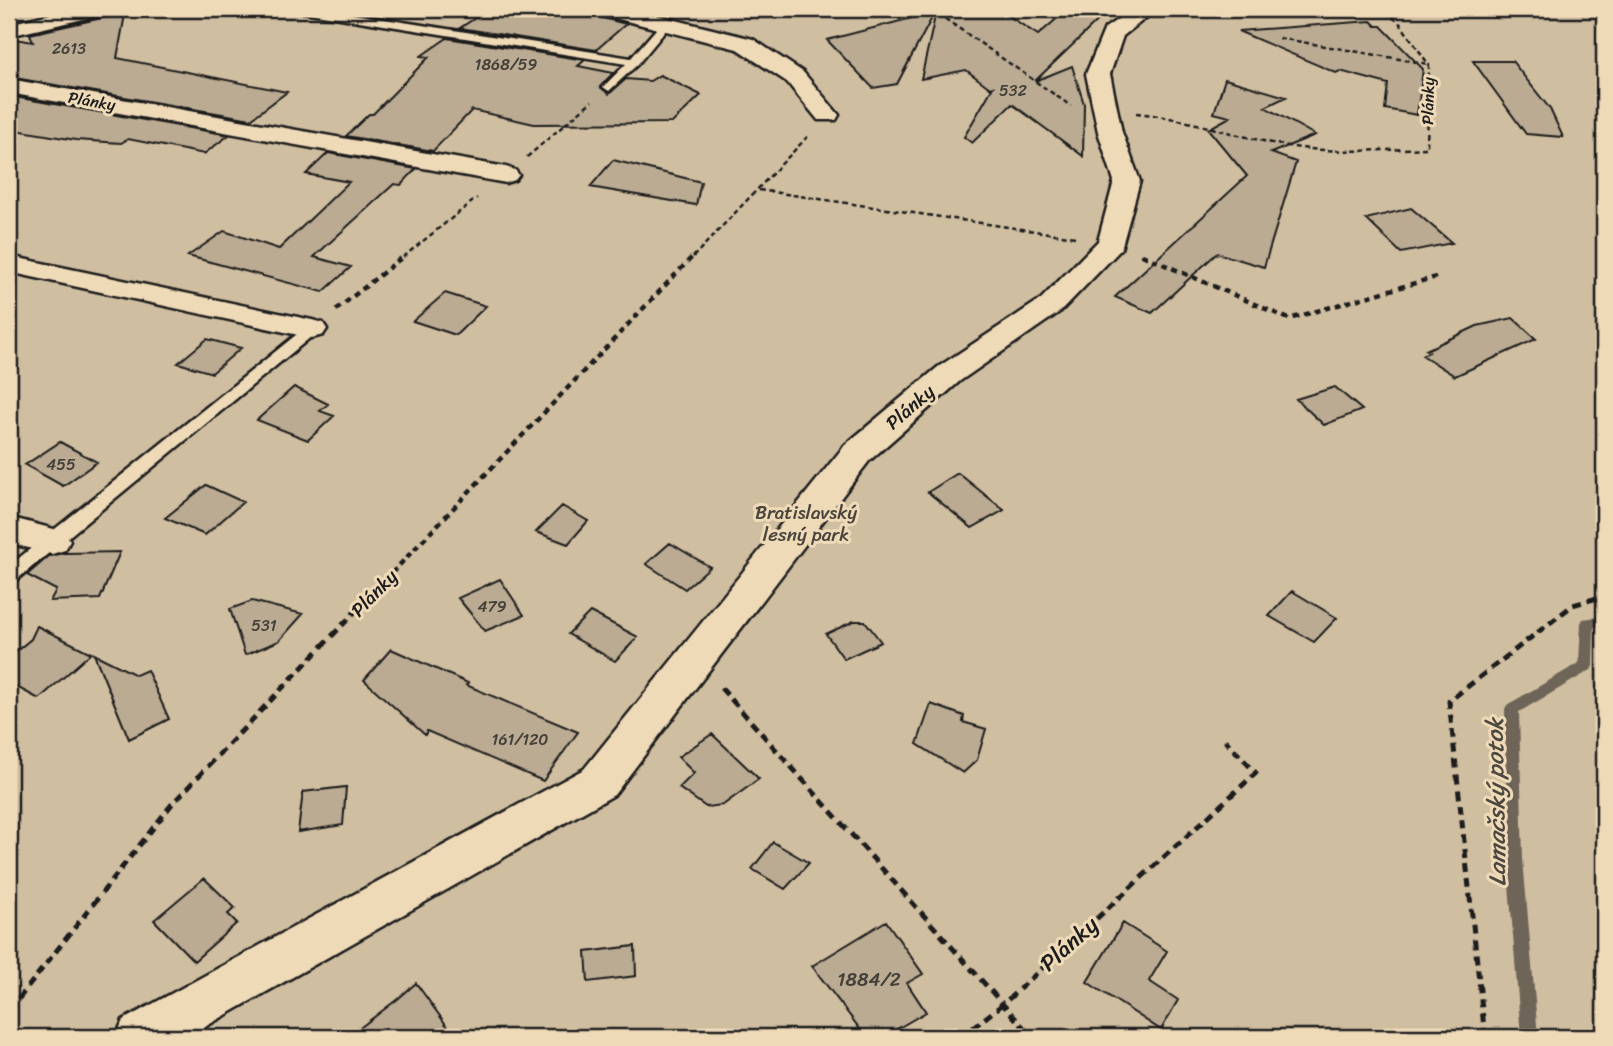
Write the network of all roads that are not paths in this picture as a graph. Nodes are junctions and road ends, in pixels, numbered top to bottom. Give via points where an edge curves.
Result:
1 (97, 9) edge
2 (303, 9) edge
3 (607, 9) edge
4 (1146, 9) edge
5 (667, 23) junction
6 (9, 30) edge
7 (634, 62) junction
8 (9, 86) edge
9 (609, 87) road end
10 (827, 115) road end
11 (506, 175) road end
12 (9, 264) edge
13 (312, 329) joint
14 (9, 530) edge
15 (52, 541) junction
16 (9, 576) edge
17 (140, 1037) edge

1 - 6 street
2 - 7 lane
3 - 5 street
4 - 17 street, Plánky via 1113,33 1098,74 1127,181 1111,243 1051,305 949,374 857,453 599,782
5 - 7 lane
5 - 10 street via 744,44 795,77
7 - 9 lane
8 - 11 street, Plánky
12 - 13 street
13 - 15 lane
14 - 15 street
15 - 16 lane

